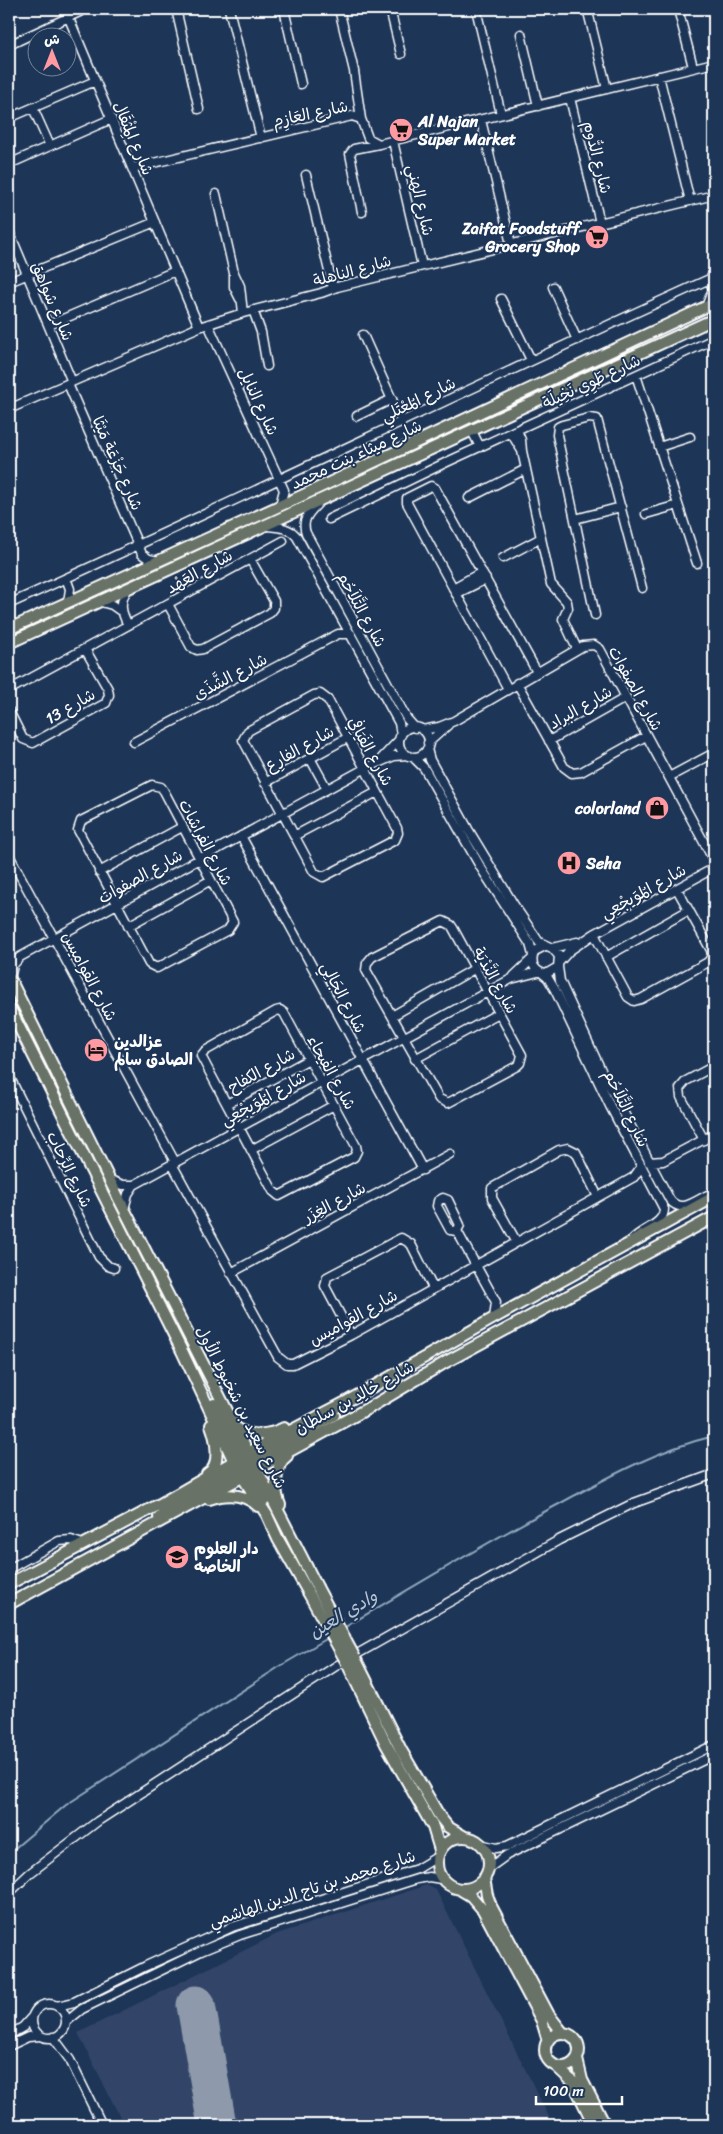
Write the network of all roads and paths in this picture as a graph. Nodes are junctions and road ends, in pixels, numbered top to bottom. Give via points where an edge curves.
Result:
1 (86, 9) edge
2 (176, 9) edge
3 (229, 9) edge
4 (284, 9) edge
5 (339, 9) edge
6 (390, 9) edge
7 (476, 9) edge
8 (678, 9) edge
9 (588, 12) dead end
10 (68, 16) junction
11 (521, 34) dead end
12 (9, 45) edge
13 (401, 54) dead end
14 (714, 63) edge
15 (693, 67) junction
16 (659, 76) junction
17 (95, 81) junction
18 (301, 84) dead end
19 (607, 89) junction
20 (570, 98) junction
21 (538, 106) junction
22 (33, 108) junction
23 (199, 109) dead end
24 (501, 114) junction
25 (9, 118) edge
26 (111, 119) junction
27 (361, 119) junction
28 (481, 120) junction
29 (261, 138) junction
30 (393, 141) junction
31 (379, 144) junction
32 (50, 146) junction
33 (9, 164) edge
34 (132, 168) junction
35 (306, 175) dead end
36 (216, 194) dead end
37 (714, 195) edge
38 (690, 201) junction
39 (362, 212) dead end
40 (155, 222) junction
41 (600, 223) junction
42 (9, 232) edge
43 (511, 244) junction
44 (422, 266) junction
45 (175, 271) junction
46 (27, 274) junction
47 (712, 278) edge
48 (9, 282) edge
49 (553, 287) dead end
50 (333, 288) junction
51 (714, 289) edge
52 (501, 299) dead end
53 (710, 305) edge
54 (253, 310) junction
55 (243, 313) junction
56 (714, 319) edge
57 (49, 324) junction
58 (208, 324) junction
59 (200, 327) junction
60 (363, 335) dead end
61 (714, 339) edge
62 (577, 340) junction
63 (531, 360) junction
64 (267, 366) dead end
65 (636, 375) junction
66 (70, 383) junction
67 (392, 399) junction
68 (570, 406) junction
69 (9, 409) edge
70 (357, 416) dead end
71 (576, 421) junction
72 (402, 422) junction
73 (472, 431) junction
74 (514, 431) junction
75 (690, 437) dead end
76 (480, 447) junction
77 (659, 447) junction
78 (526, 469) junction
79 (414, 478) junction
80 (280, 480) junction
81 (284, 490) junction
82 (420, 490) junction
83 (299, 497) junction
84 (469, 498) dead end
85 (318, 503) junction
86 (280, 505) junction
87 (678, 505) junction
88 (621, 508) junction
89 (646, 514) dead end
90 (575, 519) junction
91 (329, 520) dead end
92 (267, 526) junction
93 (541, 538) junction
94 (284, 540) dead end
95 (141, 550) junction
96 (503, 558) dead end
97 (250, 559) junction
98 (158, 561) junction
99 (697, 563) dead end
100 (138, 570) junction
101 (484, 576) junction
102 (66, 578) junction
103 (642, 588) dead end
104 (70, 589) junction
105 (127, 590) junction
106 (455, 591) junction
107 (83, 595) junction
108 (68, 602) junction
109 (101, 602) junction
110 (9, 604) edge
111 (168, 604) junction
112 (122, 612) junction
113 (595, 615) dead end
114 (345, 623) junction
115 (128, 625) junction
116 (9, 629) edge
117 (338, 634) junction
118 (351, 634) junction
119 (9, 643) edge
120 (578, 644) junction
121 (85, 649) junction
122 (537, 672) junction
123 (517, 683) junction
124 (508, 688) junction
125 (11, 689) edge
126 (625, 698) junction
127 (9, 711) edge
128 (454, 721) junction
129 (418, 729) junction
130 (646, 736) junction
131 (400, 737) junction
132 (347, 738) junction
133 (549, 741) junction
134 (134, 742) dead end
135 (428, 746) junction
136 (714, 755) edge
137 (410, 756) junction
138 (310, 758) junction
139 (378, 762) junction
140 (364, 769) junction
141 (669, 777) junction
142 (265, 783) junction
143 (327, 789) junction
144 (377, 792) junction
145 (282, 814) junction
146 (182, 827) junction
147 (241, 836) junction
148 (294, 836) junction
149 (9, 855) edge
150 (199, 859) junction
151 (714, 861) edge
152 (714, 868) edge
153 (99, 872) junction
154 (211, 880) junction
155 (677, 889) junction
156 (116, 904) junction
157 (689, 910) junction
158 (128, 926) junction
159 (594, 934) junction
160 (54, 938) junction
161 (586, 938) junction
162 (548, 947) junction
163 (9, 956) edge
164 (20, 957) junction
165 (532, 957) junction
166 (606, 957) junction
167 (559, 964) junction
168 (474, 969) junction
169 (540, 972) junction
170 (9, 978) edge
171 (511, 979) junction
172 (487, 992) junction
173 (9, 1008) edge
174 (499, 1014) junction
175 (392, 1016) junction
176 (403, 1037) junction
177 (416, 1059) junction
178 (309, 1060) junction
179 (362, 1060) junction
180 (714, 1066) edge
181 (9, 1076) edge
182 (321, 1082) junction
183 (226, 1104) junction
184 (334, 1105) junction
185 (239, 1127) junction
186 (714, 1134) edge
187 (704, 1140) junction
188 (251, 1150) junction
189 (450, 1154) dead end
190 (664, 1161) junction
191 (649, 1162) junction
192 (174, 1163) junction
193 (641, 1167) junction
194 (422, 1170) junction
195 (656, 1174) junction
196 (634, 1177) junction
197 (647, 1178) junction
198 (110, 1180) junction
199 (134, 1185) junction
200 (714, 1193) edge
201 (598, 1197) junction
202 (714, 1197) edge
203 (124, 1209) junction
204 (714, 1217) edge
205 (457, 1231) dead end
206 (516, 1241) junction
207 (629, 1245) junction
208 (616, 1251) junction
209 (476, 1264) junction
210 (114, 1268) dead end
211 (231, 1273) junction
212 (433, 1288) junction
213 (571, 1296) junction
214 (496, 1302) junction
215 (511, 1309) junction
216 (494, 1318) junction
217 (351, 1334) junction
218 (182, 1351) junction
219 (187, 1362) junction
220 (344, 1403) junction
221 (235, 1428) junction
222 (302, 1443) junction
223 (245, 1465) junction
224 (714, 1474) edge
225 (160, 1504) junction
226 (194, 1504) junction
227 (267, 1515) junction
228 (154, 1524) junction
229 (82, 1544) junction
230 (299, 1552) junction
231 (9, 1569) edge
232 (9, 1584) edge
233 (312, 1589) junction
234 (9, 1604) edge
235 (351, 1660) junction
236 (714, 1745) edge
237 (714, 1755) edge
238 (465, 1837) junction
239 (480, 1844) junction
240 (439, 1854) junction
241 (486, 1873) junction
242 (441, 1879) junction
243 (461, 1890) junction
244 (9, 1892) edge
245 (57, 2006) junction
246 (32, 2017) junction
247 (66, 2022) junction
248 (563, 2033) junction
249 (9, 2035) edge
250 (40, 2036) junction
251 (53, 2037) junction
252 (548, 2041) junction
253 (9, 2046) edge
254 (577, 2059) junction
255 (557, 2067) junction
256 (102, 2125) edge
257 (594, 2125) edge
258 (605, 2125) edge

1 - 10 street
2 - 23 street
3 - 29 street
4 - 18 street
5 - 27 street via 354,71
6 - 13 street
7 - 24 street
8 - 15 street
9 - 19 street
10 - 12 street
10 - 17 street, شارع المِثْقَال
11 - 21 street
14 - 15 street
15 - 16 street
16 - 19 street
16 - 38 street
17 - 22 street
17 - 26 street, شارع المِثْقَال
19 - 20 street
20 - 21 street
20 - 41 street, شارع الدُّوم
21 - 24 street
22 - 25 street
22 - 32 street
24 - 28 street
26 - 32 street
26 - 34 street, شارع المِثْقَال
27 - 29 street, شارع العَازِم via 352,116
27 - 31 street, شارع العَازِم via 368,138
28 - 30 street
28 - 43 street
29 - 34 street, شارع العَازِم
30 - 31 street
30 - 44 street, شارع الهني
31 - 39 street via 350,154
32 - 33 street
34 - 40 street, شارع المِثْقَال
35 - 50 street
36 - 55 street via 234,273 234,288
37 - 38 street, شارع الناهلة
38 - 41 street, شارع الناهلة
40 - 45 street, شارع المِثْقَال
40 - 46 street
41 - 43 street, شارع الناهلة
42 - 46 street, شارع شواهق
43 - 44 street, شارع الناهلة
44 - 50 street, شارع الناهلة
45 - 57 street
45 - 59 street, شارع المِثْقَال
46 - 48 street
46 - 57 street, شارع شواهق
47 - 51 street, شارع المُعْتَلي
47 - 62 street, شارع المُعْتَلي
49 - 62 street
50 - 54 street, شارع الناهلة
51 - 53 street, شارع المُعْتَلي
52 - 63 street
53 - 83 main road, شارع ميثاء بنت محمد
54 - 55 street, شارع الناهلة
54 - 64 street
55 - 58 street, شارع الناهلة
56 - 73 main road, شارع ميثاء بنت محمد
57 - 66 street, شارع شواهق
58 - 59 street, شارع الناهلة
58 - 80 street, شارع النايل
59 - 66 street, شارع الناهلة
60 - 67 street
61 - 65 street, شارع طَوِي نَخِيلَة
62 - 63 street, شارع المُعْتَلي
63 - 72 street, شارع المُعْتَلي
65 - 68 street, شارع طَوِي نَخِيلَة
65 - 77 street
66 - 69 street, شارع الناهلة
66 - 95 street, شارع جَزْعَة مَيْثَا
67 - 70 street
67 - 72 street
68 - 71 street
68 - 74 street, شارع طَوِي نَخِيلَة
71 - 88 street via 597,419
71 - 90 street via 562,425 556,431
72 - 80 street, شارع المُعْتَلي
73 - 76 street
73 - 85 main road, شارع ميثاء بنت محمد
74 - 76 street, شارع طَوِي نَخِيلَة
74 - 78 street
75 - 77 street
76 - 79 street, شارع طَوِي نَخِيلَة
77 - 87 street
78 - 84 street
78 - 93 street
79 - 82 street
79 - 91 street, شارع طَوِي نَخِيلَة
80 - 81 street, شارع النايل
80 - 95 street, شارع المُعْتَلي
81 - 83 street
81 - 86 street
82 - 101 street via 431,486 435,488
82 - 106 street via 408,496 406,503
83 - 86 main road, شارع ميثاء بنت محمد
85 - 92 main road, شارع ميثاء بنت محمد
85 - 129 street, شارع التَّلاَحُم via 306,517 306,533 406,719
86 - 98 main road, شارع ميثاء بنت محمد
87 - 89 street
87 - 99 street
88 - 90 street
88 - 103 street
90 - 113 street
92 - 105 main road, شارع ميثاء بنت محمد
92 - 114 street, شارع التَّلاَحُم via 283,527 294,533
93 - 96 street
93 - 120 street via 552,586 567,602 564,618
94 - 97 street, شارع العَهْد
95 - 98 street via 149,559
95 - 100 street via 142,562
95 - 102 street, شارع المُعْتَلي
97 - 111 street, شارع العَهْد
97 - 111 street via 274,601 270,613 197,650 191,647
98 - 100 main road, شارع ميثاء بنت محمد
100 - 107 main road, شارع ميثاء بنت محمد
101 - 106 street
101 - 122 street
102 - 104 street
102 - 110 street, شارع المُعْتَلي
104 - 107 street
104 - 108 street
105 - 109 main road, شارع ميثاء بنت محمد
105 - 112 street via 122,600
106 - 124 street
107 - 108 main road, شارع ميثاء بنت محمد
108 - 116 main road, شارع ميثاء بنت محمد
109 - 112 street
109 - 119 main road, شارع ميثاء بنت محمد
111 - 115 street, شارع العَهْد
112 - 115 street
114 - 117 street, شارع الشَّذَى
114 - 118 street, شارع التَّلاَحُم
115 - 121 street, شارع العَهْد
117 - 118 street, شارع الشَّذَى
117 - 134 street, شارع الشَّذَى
118 - 131 street, شارع التَّلاَحُم via 399,723
120 - 122 street
120 - 126 street, شارع الصفوات via 591,644 600,649
121 - 125 street, شارع العَهْد
121 - 127 street, شارع 13 via 108,689 106,703 33,743 23,739
122 - 123 street
123 - 124 street
123 - 133 street
124 - 128 street
126 - 130 street, شارع الصفوات
126 - 133 street, شارع البراد
128 - 129 street via 439,727
128 - 135 street
129 - 131 street via 407,729
129 - 135 street via 426,733
130 - 133 street via 576,773 564,767
130 - 141 street, شارع الصفوات
131 - 137 street via 400,746
131 - 139 street, شارع الصفوات
132 - 138 street, شارع الفارِع
132 - 140 street, شارع الفَيَافِي
132 - 142 street, شارع الفَيَافِي via 326,698 320,694 248,731 243,736 244,743
135 - 137 street via 420,755
135 - 162 street via 432,764 490,866 537,940
136 - 141 street
137 - 139 street, شارع الصفوات via 398,755
137 - 165 street via 424,768 481,868 530,944
138 - 142 street, شارع الفارِع
138 - 143 street
139 - 140 street, شارع الصفوات
140 - 143 street, شارع الصفوات
140 - 144 street, شارع الفَيَافِي
141 - 151 street, شارع الصفوات
142 - 145 street, شارع الفَيَافِي
143 - 145 street, شارع الصفوات
144 - 148 street
144 - 148 street, شارع الفَيَافِي via 397,828 396,838 330,875 323,878 314,872
145 - 147 street, شارع الصفوات
145 - 148 street, شارع الفَيَافِي
146 - 150 street, شارع الفراشات
146 - 153 street
146 - 153 street, شارع الفراشات via 164,791 152,785 81,821 79,834
147 - 150 street, شارع الصفوات
147 - 179 street, شارع الجَالِي
149 - 160 street, شارع القواميس
150 - 154 street, شارع الفراشات
150 - 156 street, شارع الصفوات
152 - 155 street, شارع المُوَيجْعِي
153 - 156 street, شارع الفراشات
154 - 158 street
154 - 158 street, شارع الفراشات via 233,922 231,929 157,968 148,964
155 - 157 street
155 - 159 street, شارع المُوَيجْعِي
156 - 158 street, شارع الفراشات
156 - 160 street, شارع الصفوات
157 - 166 street
157 - 166 street via 711,950 708,962 634,1001 628,997
159 - 161 street, شارع المُوَيجْعِي
159 - 166 street
160 - 164 street, شارع الصفوات
160 - 192 street, شارع القواميس
161 - 162 street, شارع المُوَيجْعِي
161 - 167 street, شارع المُوَيجْعِي via 569,950
162 - 165 street via 538,949
162 - 167 street via 559,956
163 - 164 street
164 - 170 street
165 - 169 street via 532,964
165 - 171 street, شارع المُوَيجْعِي
167 - 169 street via 551,973
167 - 191 street, شارع التَّلاَحُم via 560,981
168 - 172 street, شارع النَّدْيَة
168 - 175 street
168 - 175 street, شارع النَّدْيَة via 451,924 443,921 372,957 366,970
169 - 171 street, شارع المُوَيجْعِي
169 - 193 street, شارع التَّلاَحُم via 555,990
170 - 198 main road, شارع سعيد بن شخبوط الأول
171 - 172 street, شارع المُوَيجْعِي
172 - 174 street, شارع النَّدْيَة
172 - 176 street, شارع المُوَيجْعِي
173 - 218 main road, شارع سعيد بن شخبوط الأول
174 - 177 street
174 - 177 street, شارع النَّدْيَة via 522,1059 517,1066 468,1093 448,1103 441,1102
175 - 176 street, شارع النَّدْيَة
176 - 177 street, شارع النَّدْيَة
176 - 179 street, شارع المُوَيجْعِي
178 - 182 street, شارع الفيحاء
178 - 183 street, شارع الكفاح
178 - 183 street, شارع الفيحاء via 284,1014 276,1011 202,1054
179 - 182 street, شارع المُوَيجْعِي
179 - 194 street, شارع الجَالِي
180 - 187 street via 682,1084 680,1092
181 - 210 street, شارع الرِّحاب via 99,1257
182 - 184 street, شارع الفيحاء
182 - 185 street, شارع المُوَيجْعِي
183 - 185 street, شارع الفيحاء
184 - 188 street
184 - 188 street, شارع الفيحاء via 356,1146 354,1157 280,1196 273,1191
185 - 188 street, شارع الفيحاء
185 - 192 street, شارع المُوَيجْعِي
186 - 187 street
187 - 190 street
189 - 194 street, شارع الغِزَر
190 - 191 street
190 - 195 street
191 - 195 street, شارع التَّلاَحُم
192 - 199 street, شارع المُوَيجْعِي
192 - 211 street, شارع القواميس
193 - 196 street, شارع القواميس
193 - 197 street, شارع التَّلاَحُم
194 - 211 street, شارع الغِزَر
195 - 200 street, شارع التَّلاَحُم via 670,1200 677,1206 685,1207
196 - 197 street
196 - 201 street, شارع القواميس
197 - 207 street, شارع التَّلاَحُم via 662,1205 663,1216 640,1232
198 - 199 street
198 - 203 main road, شارع سعيد بن شخبوط الأول
199 - 203 street
201 - 206 street, شارع القواميس
201 - 206 street via 576,1152 568,1148 559,1150 492,1188 492,1198
202 - 207 main road, شارع خالِد بن سلطان
203 - 221 main road, شارع سعيد بن شخبوط الأول
204 - 213 main road, شارع خالِد بن سلطان
205 - 209 street
206 - 209 street, شارع القواميس
207 - 208 main road, شارع خالِد بن سلطان
208 - 213 main road via 606,1263 566,1286 565,1294
208 - 215 main road, شارع خالِد بن سلطان
209 - 212 street, شارع القواميس
209 - 214 street
211 - 217 street, شارع القواميس via 282,1362 293,1364
212 - 217 street, شارع القواميس
212 - 217 street via 411,1244 401,1238 328,1277 325,1286
213 - 222 main road, شارع خالِد بن سلطان
214 - 215 street
214 - 216 street
215 - 216 main road, شارع خالِد بن سلطان
216 - 220 main road, شارع خالِد بن سلطان
218 - 219 main road, شارع سعيد بن شخبوط الأول
218 - 223 main road via 202,1379
219 - 223 main road, شارع سعيد بن شخبوط الأول
219 - 225 main road via 194,1389 214,1433 214,1466 211,1472 174,1492
220 - 221 main road via 323,1408 270,1434 250,1434
220 - 223 main road, شارع خالِد بن سلطان
221 - 223 main road, شارع سعيد بن شخبوط الأول
222 - 223 main road, شارع خالِد بن سلطان
222 - 230 main road via 281,1460 278,1468 278,1500
223 - 225 main road, شارع خالِد بن سلطان
223 - 226 main road, شارع خالِد بن سلطان
223 - 227 main road, شارع سعيد بن شخبوط الأول
223 - 228 main road via 171,1506
223 - 230 main road, شارع سعيد بن شخبوط الأول via 276,1523 290,1536
224 - 244 street via 634,1503 560,1540 336,1666 98,1821
225 - 229 main road, شارع خالِد بن سلطان
226 - 227 main road via 223,1496 246,1497
226 - 228 main road, شارع خالِد بن سلطان
227 - 233 main road, شارع سعيد بن شخبوط الأول via 278,1539
228 - 234 main road, شارع خالِد بن سلطان
229 - 231 street via 63,1540
229 - 232 main road, شارع خالِد بن سلطان
230 - 233 main road, شارع سعيد بن شخبوط الأول
233 - 235 main road, شارع سعيد بن شخبوط الأول, bridge
235 - 238 main road, شارع سعيد بن شخبوط الأول via 440,1817 448,1827
235 - 240 main road, شارع سعيد بن شخبوط الأول via 386,1744 433,1827
236 - 239 street via 507,1846 496,1848
237 - 241 street via 507,1855
238 - 239 main road
238 - 240 main road via 450,1840
239 - 241 main road via 486,1852
240 - 242 main road via 437,1870
240 - 245 street, شارع محمد بن تاج الدين الهاشمي via 418,1869 282,1910 210,1936 74,2002
241 - 243 main road via 476,1886
241 - 248 main road via 489,1900 550,2015
242 - 243 main road
242 - 247 street, شارع محمد بن تاج الدين الهاشمي via 417,1879 240,1935 82,2009
243 - 252 main road via 472,1896 483,1910 542,2021
245 - 246 street via 42,2005
245 - 247 street via 63,2011
246 - 249 street
246 - 250 street via 34,2030
247 - 251 street via 63,2030
248 - 252 main road
248 - 254 main road via 571,2035 578,2044
250 - 251 street
250 - 253 street via 28,2037
251 - 256 street via 70,2060
252 - 255 main road via 546,2056
254 - 255 main road via 570,2066
254 - 258 main road via 582,2080
255 - 257 main road via 573,2082

